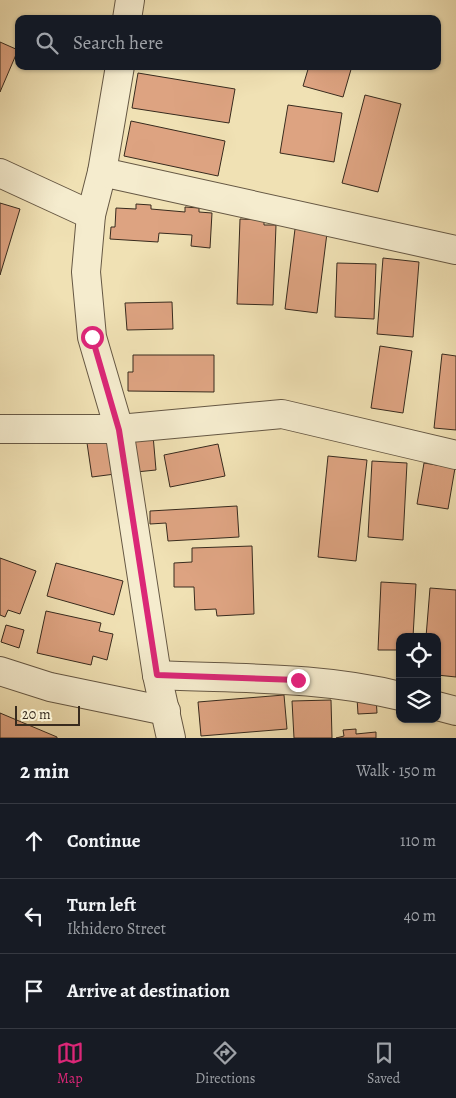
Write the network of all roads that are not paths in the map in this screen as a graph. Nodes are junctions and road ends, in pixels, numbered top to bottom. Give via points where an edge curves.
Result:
1 (130, 0) edge
2 (128, 15) edge
3 (119, 70) edge
4 (102, 172) junction
5 (0, 173) edge
6 (91, 215) junction
7 (456, 250) edge
8 (0, 430) edge
9 (119, 430) junction
10 (456, 455) edge
11 (0, 671) edge
12 (157, 675) junction
13 (396, 695) edge
14 (441, 707) edge
15 (456, 710) edge
16 (166, 711) junction
17 (171, 738) edge

1 - 2 street
3 - 4 street
4 - 6 street
4 - 7 street
5 - 6 street
6 - 9 street via 86,272 92,337
8 - 9 street
9 - 10 street via 282,414
9 - 12 street
11 - 16 street via 50,687
12 - 13 street via 298,680
12 - 16 street
14 - 15 street
16 - 17 street

